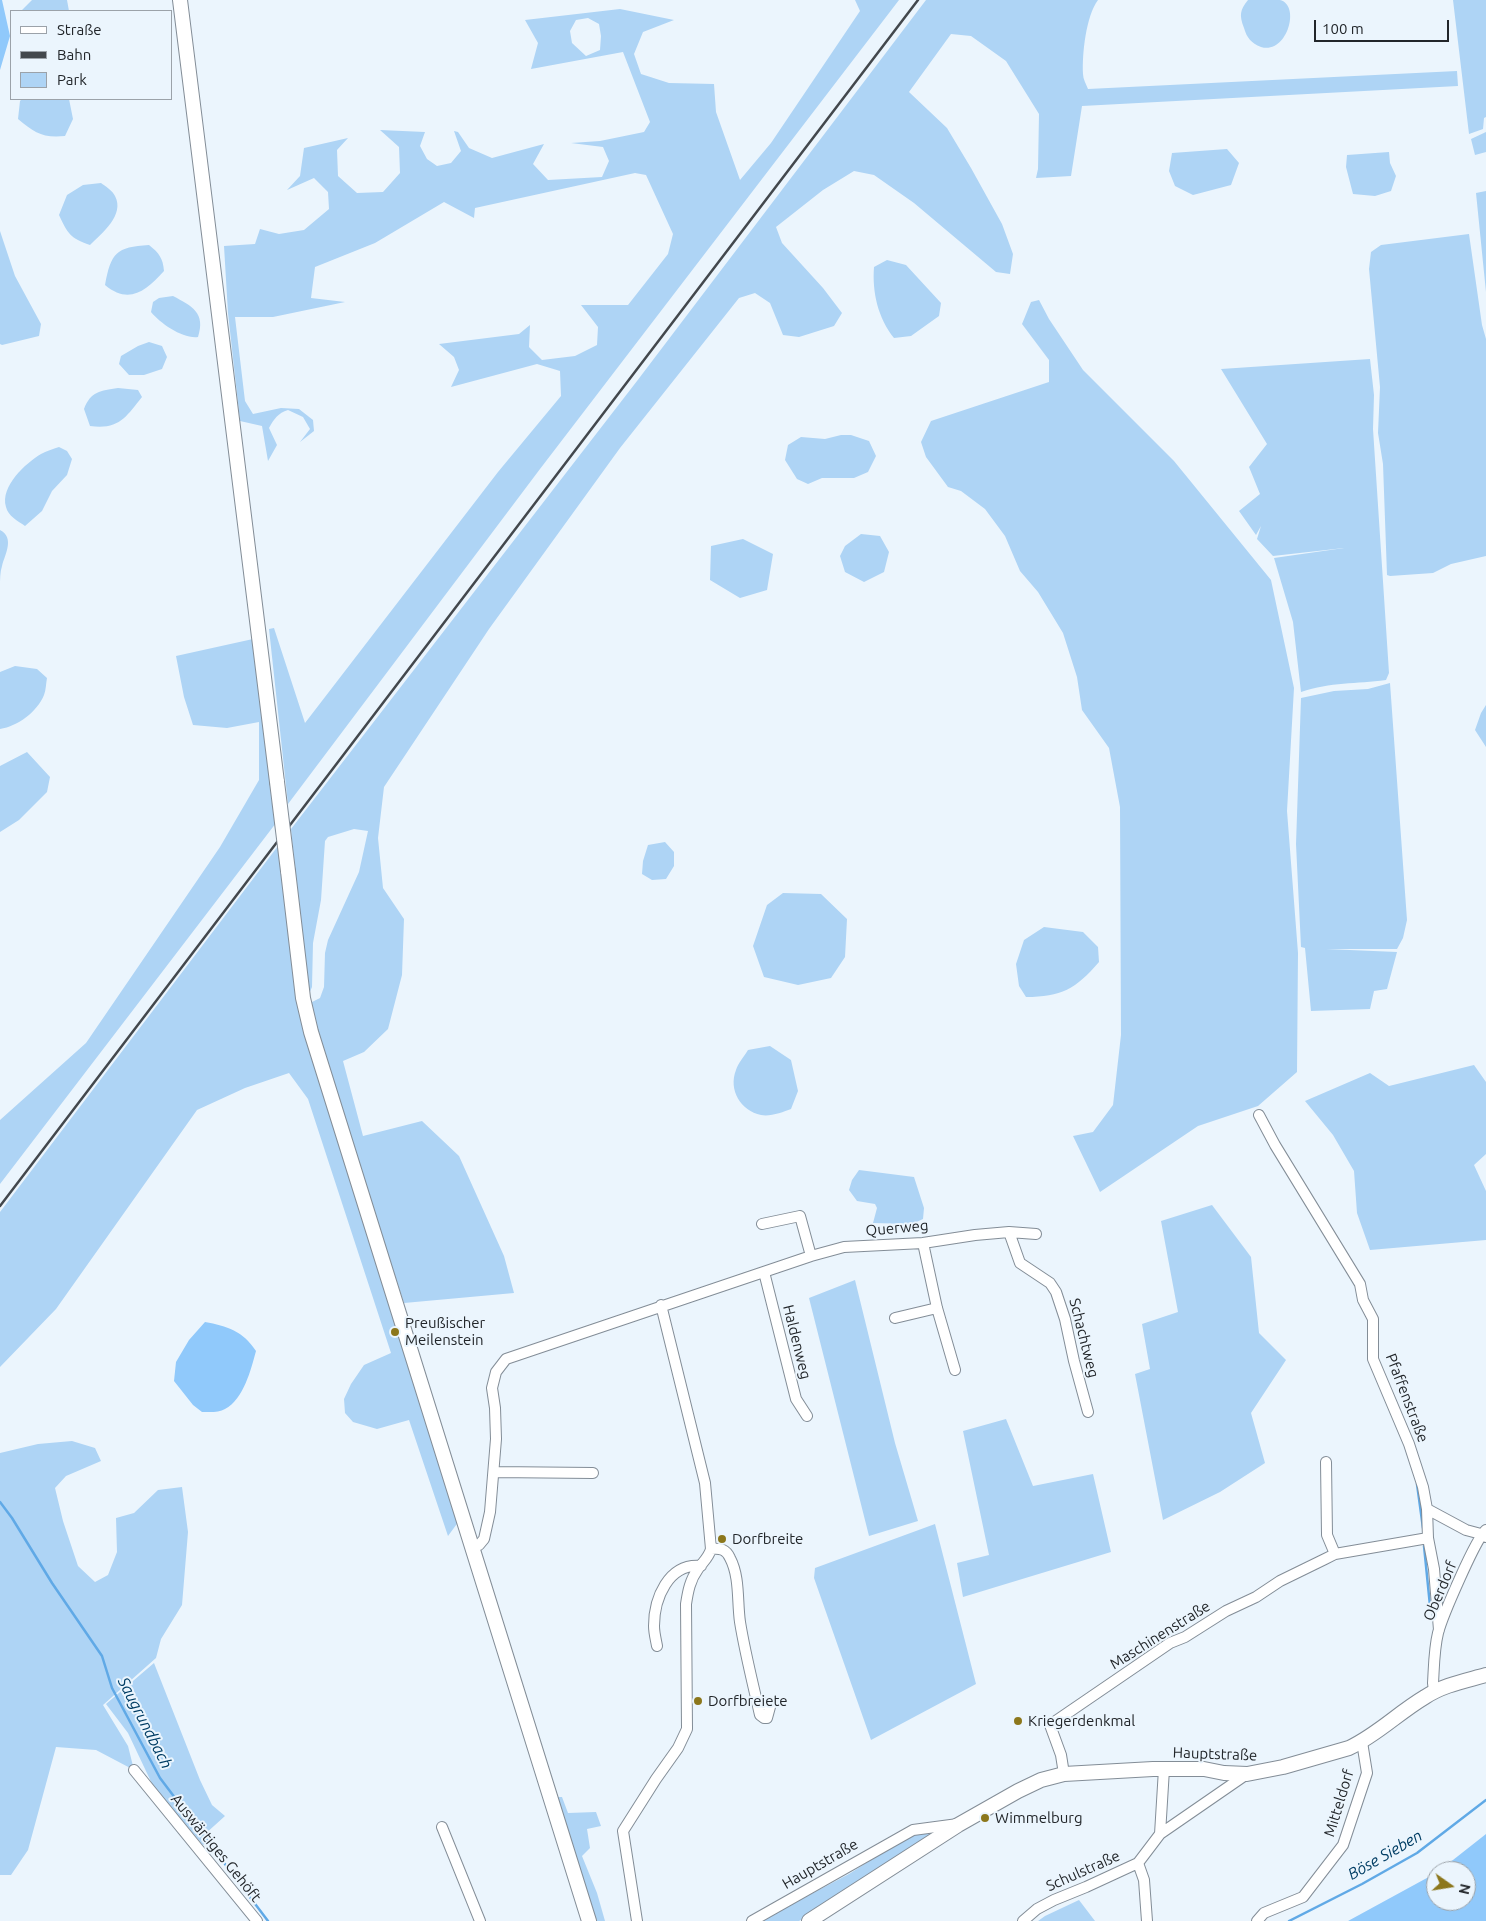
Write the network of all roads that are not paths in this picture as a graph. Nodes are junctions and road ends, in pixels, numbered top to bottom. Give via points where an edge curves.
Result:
1 (180, 0) edge
2 (1259, 1115) dead end
3 (762, 1224) dead end
4 (1009, 1232) junction
5 (1036, 1234) dead end
6 (923, 1242) junction
7 (811, 1256) junction
8 (764, 1272) junction
9 (661, 1305) junction
10 (937, 1308) junction
11 (895, 1318) dead end
12 (955, 1370) dead end
13 (1088, 1412) dead end
14 (807, 1416) dead end
15 (1326, 1462) dead end
16 (494, 1472) junction
17 (592, 1473) dead end
18 (1427, 1509) junction
19 (1484, 1534) edge
20 (1428, 1538) junction
21 (472, 1548) junction
22 (711, 1549) junction
23 (1335, 1554) junction
24 (701, 1566) junction
25 (1439, 1630) junction
26 (657, 1646) dead end
27 (1486, 1675) edge
28 (1434, 1691) junction
29 (757, 1700) dead end
30 (1362, 1742) junction
31 (1164, 1769) junction
32 (134, 1770) dead end
33 (1064, 1774) junction
34 (1247, 1774) junction
35 (961, 1824) junction
36 (442, 1827) dead end
37 (1160, 1834) junction
38 (1138, 1863) junction
39 (257, 1921) edge
40 (480, 1921) edge
41 (589, 1921) edge
42 (637, 1921) edge
43 (752, 1921) edge
44 (809, 1921) edge
45 (1023, 1921) edge
46 (1147, 1921) edge
47 (1257, 1921) edge

1 - 21 main road, bridge via 303,998
2 - 18 street, Pfaffenstraße via 1360,1284 1363,1300 1373,1319 1374,1359 1409,1444
3 - 7 street via 800,1216
4 - 5 street, Querweg
4 - 6 street, Querweg
4 - 13 street, Schachtweg via 1020,1262 1050,1282 1056,1292 1066,1318
6 - 7 street, Querweg via 844,1247
6 - 10 street
7 - 8 street, Querweg
8 - 9 street
8 - 14 street, Haldenweg via 796,1399
9 - 16 street via 506,1359 496,1372 492,1388 496,1416
9 - 22 street via 705,1483
10 - 11 street
10 - 12 street
15 - 23 street via 1327,1535
16 - 17 street
16 - 21 street via 486,1534 481,1543
18 - 19 street, Oberdorf via 1466,1530
18 - 20 street, Pfaffenstraße
19 - 25 street, Oberdorf
20 - 23 street, Maschinenstraße
20 - 25 street, Pfaffenstraße
21 - 41 main road
22 - 24 street
22 - 29 street via 725,1550 730,1558
23 - 33 street, Maschinenstraße via 1170,1643 1050,1725
24 - 26 street via 687,1566 673,1575 659,1593 654,1627
24 - 42 street via 688,1589 686,1604 687,1729 623,1831
25 - 28 street, Oberdorf
27 - 28 main road, Hauptstraße
28 - 30 main road, Hauptstraße
30 - 34 main road, Hauptstraße via 1322,1757
30 - 47 street, Mitteldorf via 1367,1773 1343,1845 1303,1897 1264,1913
31 - 33 main road, Hauptstraße
31 - 34 main road, Hauptstraße
31 - 37 street
32 - 39 street, Auswärtiges Gehöft
33 - 35 main road, Hauptstraße via 1030,1785
34 - 37 street, Schulstraße
35 - 43 street, Hauptstraße via 913,1830
35 - 44 main road, Hauptstraße
36 - 40 street
37 - 38 street, Schulstraße
38 - 45 street, Schulstraße via 1054,1900
38 - 46 street via 1144,1880

